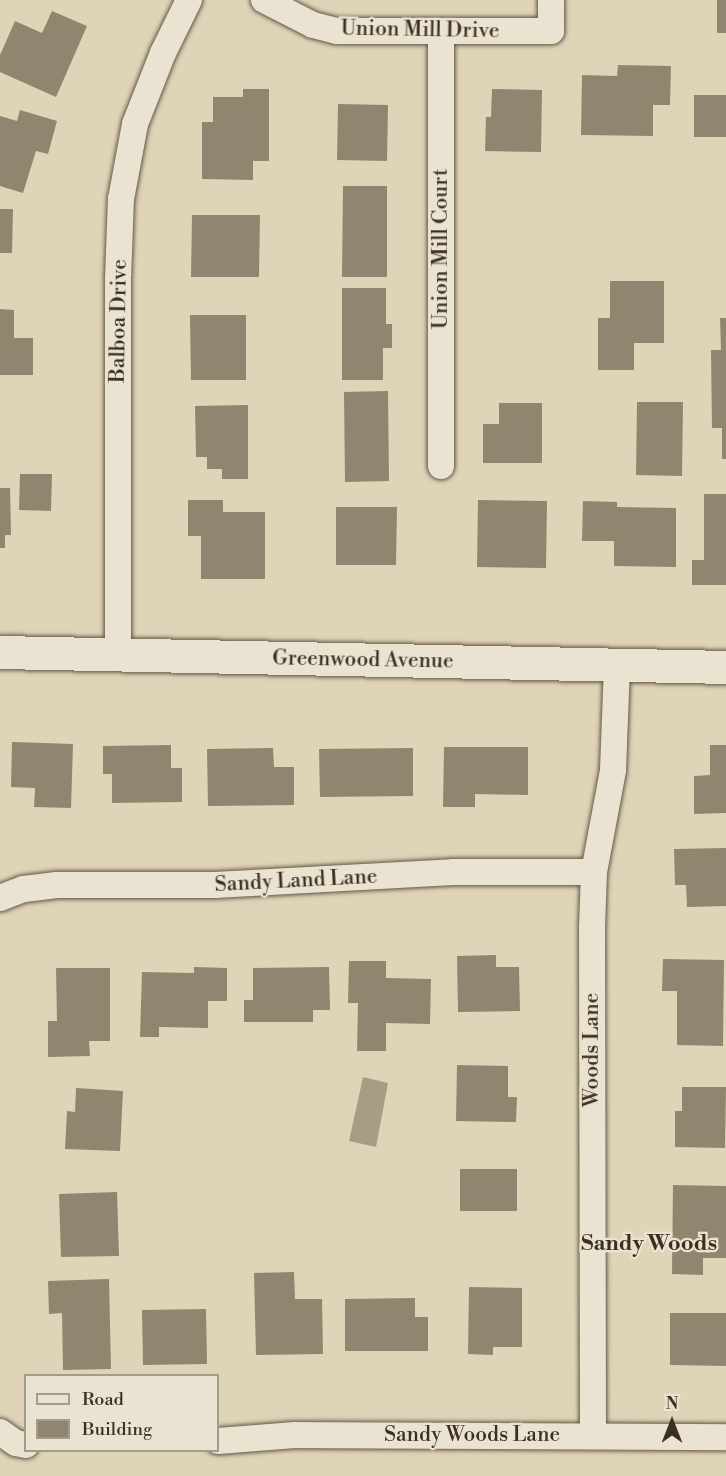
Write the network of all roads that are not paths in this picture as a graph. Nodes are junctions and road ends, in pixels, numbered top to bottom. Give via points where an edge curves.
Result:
1 (189, 0) edge
2 (264, 0) edge
3 (551, 0) edge
4 (441, 31) junction
5 (441, 466) dead end
6 (0, 652) edge
7 (118, 655) junction
8 (617, 666) junction
9 (726, 667) edge
10 (594, 872) junction
11 (0, 898) edge
12 (0, 1432) edge
13 (592, 1436) junction
14 (726, 1437) edge
15 (219, 1441) edge
16 (24, 1445) edge

1 - 7 street, Balboa Drive via 135,124 122,199 118,279
2 - 4 street, Union Mill Drive via 313,25 337,31
3 - 4 street, Union Mill Drive via 551,31
4 - 5 street, Union Mill Court
6 - 7 street, Greenwood Avenue
7 - 8 street, Greenwood Avenue
8 - 9 street, Greenwood Avenue
8 - 10 street, Woods Lane via 613,770
10 - 11 street, Sandy Land Lane via 453,872 215,885 57,885 24,888
10 - 13 street, Woods Lane
12 - 16 street
13 - 14 street, Sandy Woods Lane
13 - 15 street, Sandy Woods Lane via 295,1435

